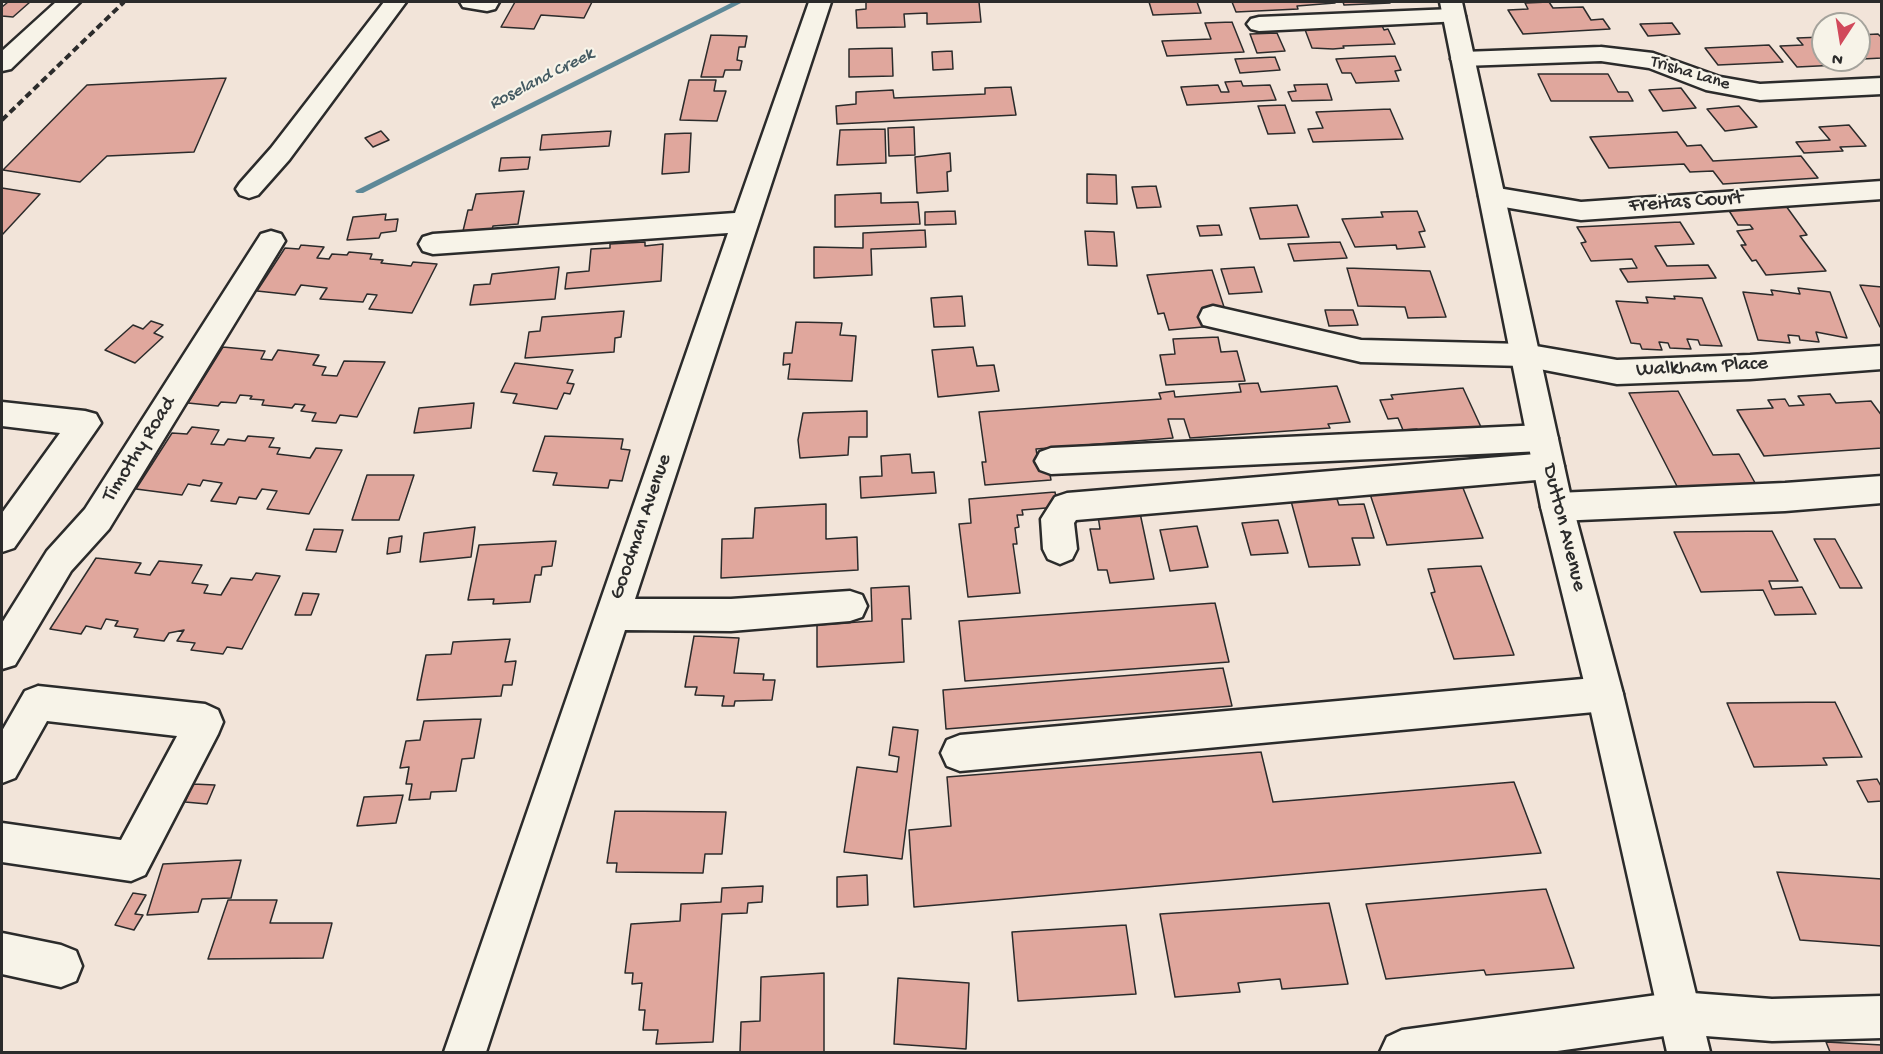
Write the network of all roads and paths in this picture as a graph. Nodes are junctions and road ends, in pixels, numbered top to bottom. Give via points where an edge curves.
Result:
1 (69, 2) edge
2 (395, 2) edge
3 (471, 2) edge
4 (488, 2) edge
5 (820, 2) edge
6 (1452, 9) edge
7 (1259, 24) dead end
8 (1463, 59) junction
9 (2, 64) edge
10 (1881, 86) edge
11 (249, 189) dead end
12 (1881, 190) edge
13 (1492, 196) junction
14 (744, 222) junction
15 (271, 242) dead end
16 (433, 244) dead end
17 (1213, 317) dead end
18 (1524, 355) junction
19 (1881, 357) edge
20 (2, 414) edge
21 (1545, 452) junction
22 (1051, 461) dead end
23 (1881, 489) edge
24 (1557, 507) junction
25 (2, 537) edge
26 (1060, 549) dead end
27 (850, 606) dead end
28 (612, 614) junction
29 (2, 653) edge
30 (1605, 694) junction
31 (960, 753) dead end
32 (2, 765) edge
33 (2, 843) edge
34 (2, 954) edge
35 (60, 966) dead end
36 (1679, 1013) junction
37 (1881, 1017) edge
38 (465, 1053) edge
39 (1402, 1053) edge
40 (1689, 1053) edge

1 - 9 street
2 - 11 street
3 - 4 street
5 - 14 street, Goodman Avenue
6 - 7 street
6 - 8 street, Dutton Avenue
8 - 10 street, Trisha Lane via 1601,54 1653,61 1715,84 1760,92
8 - 13 street, Dutton Avenue
12 - 13 street, Freitas Court via 1581,211
13 - 18 street, Dutton Avenue
14 - 16 street
14 - 28 street, Goodman Avenue
15 - 29 street, Timothy Road via 97,519 59,561
17 - 18 street, Walkham Place via 1361,351
18 - 19 street, Walkham Place via 1617,372
18 - 21 street, Dutton Avenue
20 - 25 street via 85,423
21 - 22 street
21 - 24 street, Dutton Avenue
21 - 26 street via 1067,507 1057,519
23 - 24 street
24 - 30 street, Dutton Avenue
27 - 28 street via 731,615
28 - 38 street, Goodman Avenue
30 - 31 street
30 - 36 street, Dutton Avenue
32 - 33 street via 38,703 206,722 131,861
34 - 35 street
36 - 37 street via 1772,1020
36 - 39 street
36 - 40 street, Dutton Avenue

